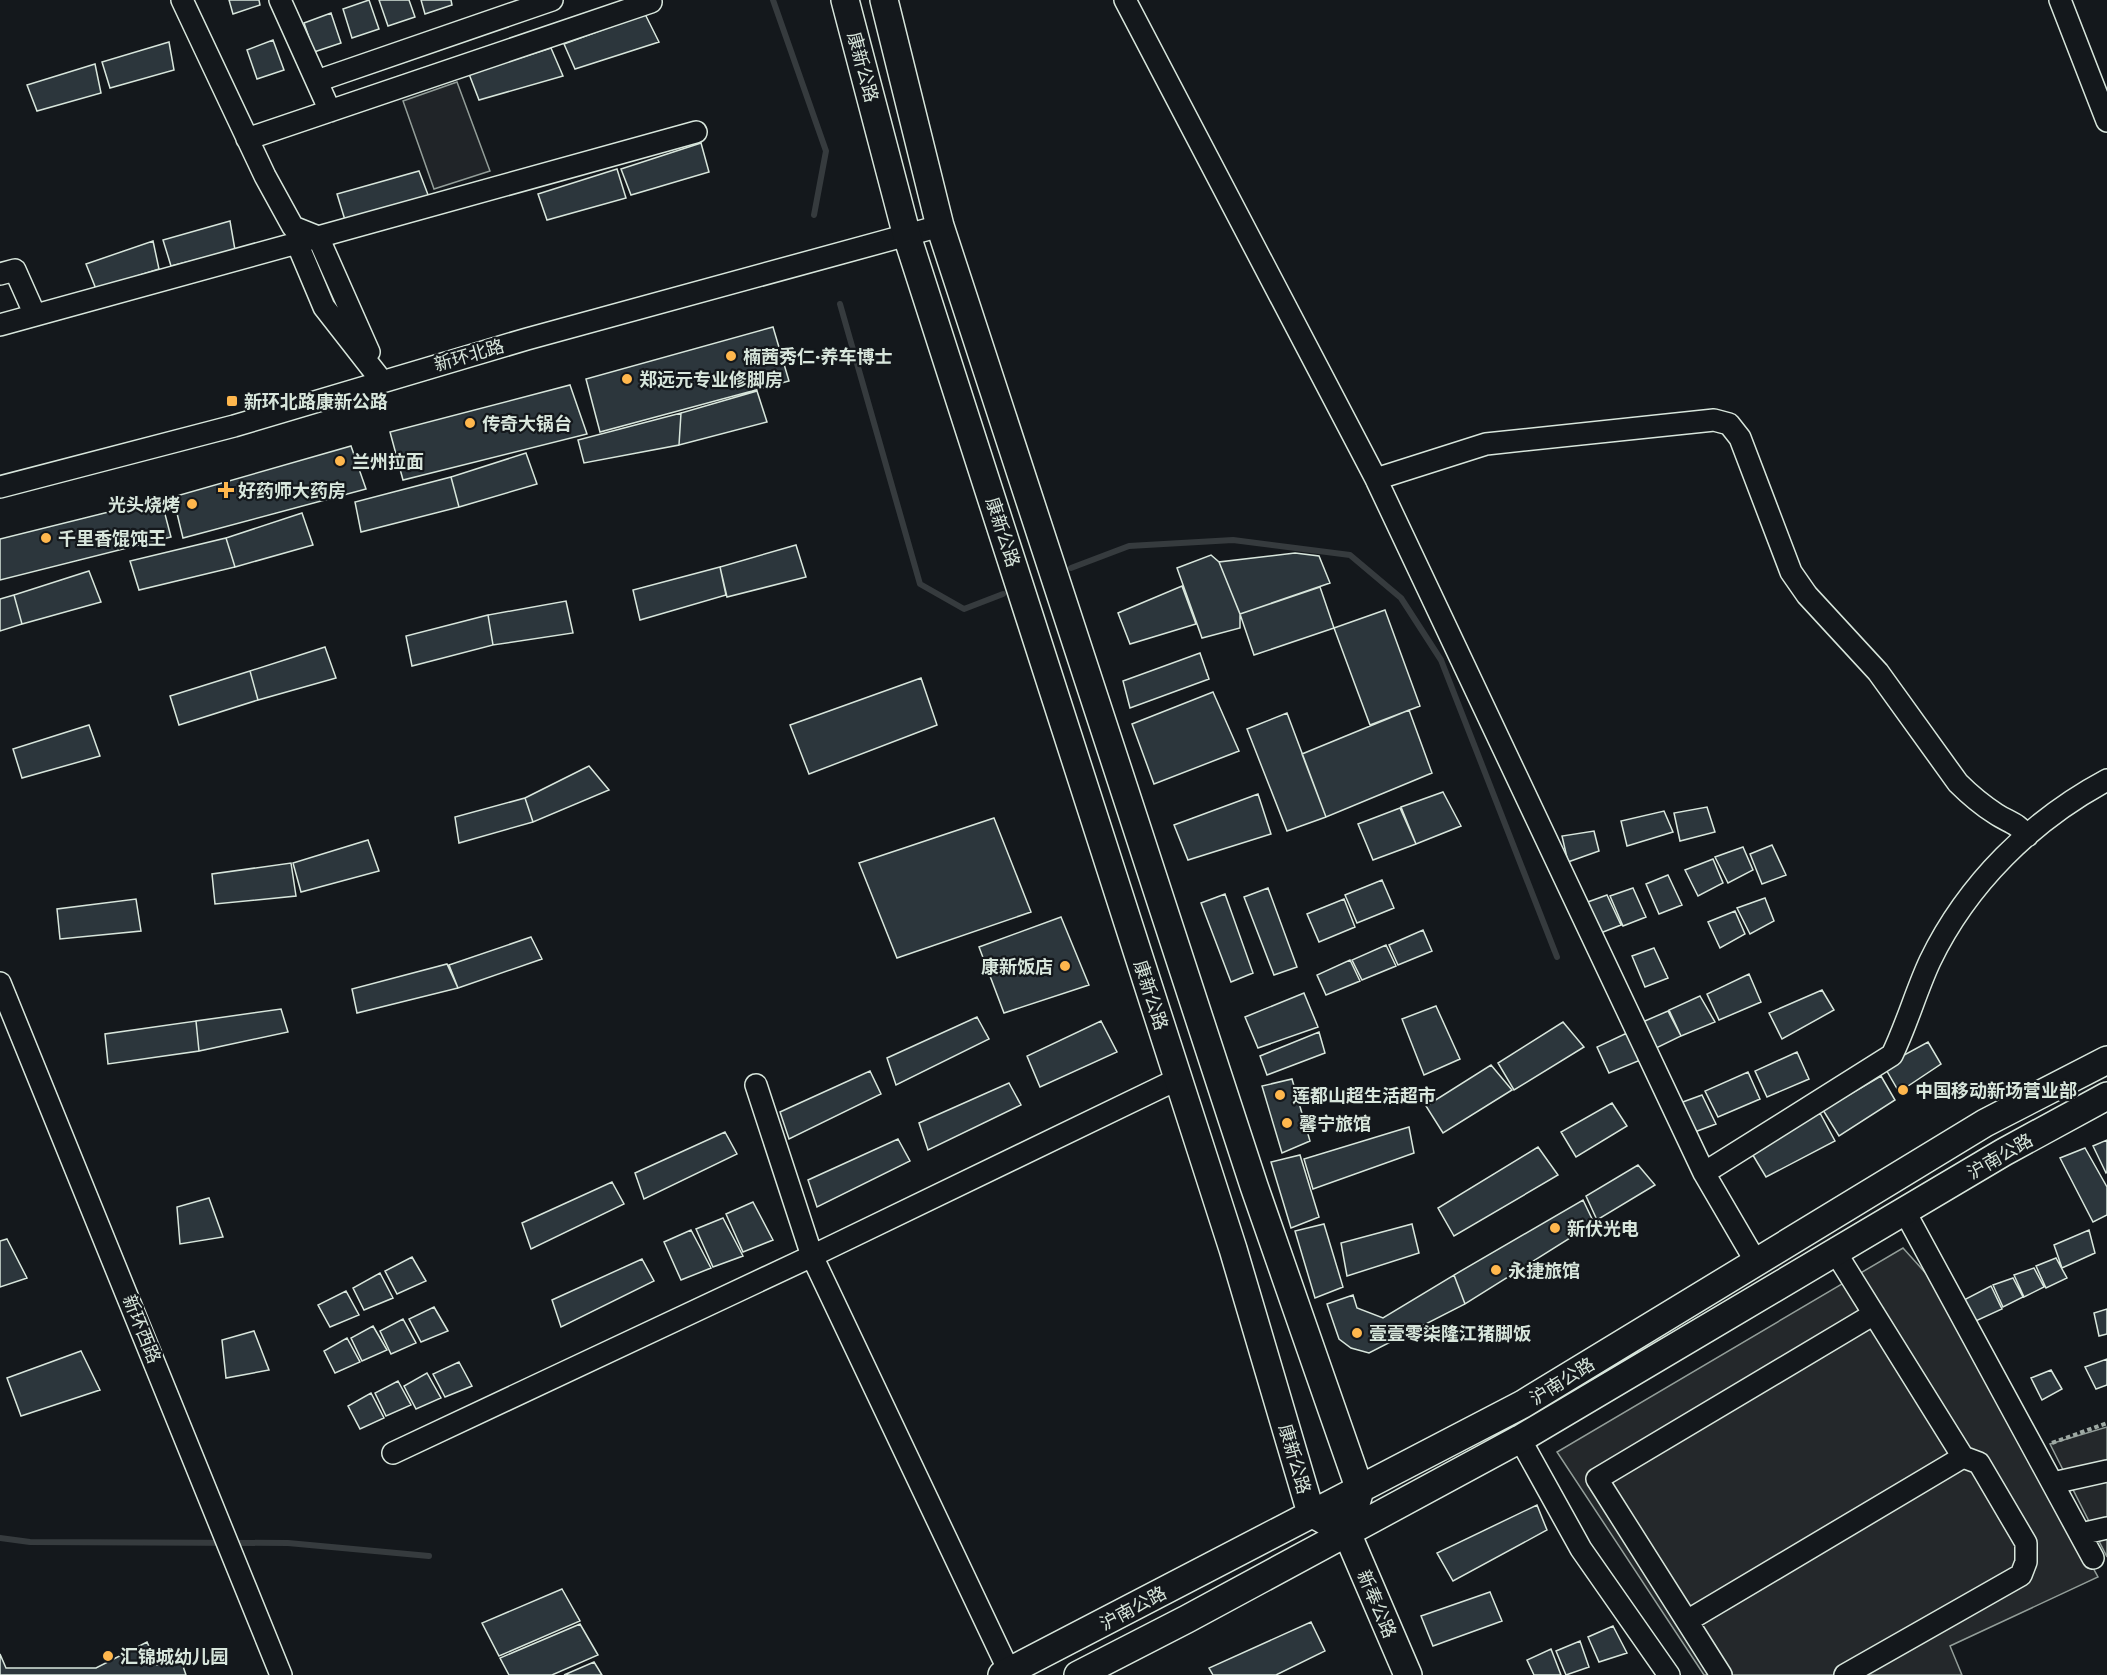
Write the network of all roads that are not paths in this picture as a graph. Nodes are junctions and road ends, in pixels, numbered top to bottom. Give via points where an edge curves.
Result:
1 (182, 0) edge
2 (280, 0) edge
3 (552, 0) edge
4 (845, 0) edge
5 (884, 0) edge
6 (1125, 0) edge
7 (2060, 0) edge
8 (651, 2) edge
9 (517, 6) edge
10 (533, 42) junction
11 (317, 81) junction
12 (330, 111) junction
13 (2107, 121) edge
14 (696, 132) dead end
15 (247, 139) junction
16 (940, 226) junction
17 (907, 236) junction
18 (318, 237) junction
19 (297, 243) junction
20 (0, 274) edge
21 (35, 315) junction
22 (0, 325) edge
23 (381, 380) junction
24 (1376, 479) junction
25 (0, 487) edge
26 (2107, 780) edge
27 (2027, 836) junction
28 (0, 983) edge
29 (2107, 1060) edge
30 (1178, 1079) junction
31 (756, 1084) dead end
32 (2107, 1096) edge
33 (1704, 1173) junction
34 (1905, 1212) junction
35 (1836, 1252) junction
36 (812, 1256) junction
37 (1756, 1262) junction
38 (1874, 1314) junction
39 (1520, 1439) junction
40 (393, 1452) dead end
41 (1963, 1457) junction
42 (2107, 1471) edge
43 (2053, 1483) junction
44 (1360, 1490) junction
45 (1311, 1513) junction
46 (2107, 1528) edge
47 (1347, 1533) junction
48 (2080, 1534) junction
49 (2093, 1558) dead end
50 (1687, 1621) junction
51 (1006, 1673) edge
52 (281, 1675) edge
53 (1078, 1675) edge
54 (1408, 1675) edge
55 (1669, 1675) edge
56 (1721, 1675) edge
57 (1845, 1675) edge

1 - 15 street
2 - 11 street
3 - 9 street
4 - 17 main road, 康新公路
5 - 16 main road, 康新公路
6 - 24 street
7 - 13 street
8 - 10 street
9 - 10 street
9 - 11 street
10 - 12 street
11 - 12 street
12 - 15 street
14 - 18 street
15 - 18 street via 293,227
16 - 17 street, 新环北路
16 - 44 main road, 康新公路 via 1254,1186
17 - 23 street, 新环北路
17 - 30 main road, 康新公路
18 - 19 street
18 - 23 street
19 - 21 street
19 - 23 street via 324,307
20 - 21 street via 15,270
21 - 22 street
23 - 25 street, 新环北路 via 234,426
24 - 27 street via 1486,444 1714,420 1729,424 1740,438 1791,572 1807,595 1878,672 1958,783 1998,816 2020,825
24 - 33 street
26 - 27 street via 2075,796
27 - 33 street via 1966,898 1930,962 1892,1055
28 - 52 street, 新环西路
29 - 37 main road, 沪南公路 via 1985,1123
30 - 36 street
30 - 45 main road, 康新公路
31 - 36 street
32 - 34 main road, 沪南公路
33 - 37 street
34 - 35 main road, 沪南公路
34 - 43 street
35 - 38 street
35 - 39 main road, 沪南公路
36 - 40 street
36 - 51 street
37 - 44 main road, 沪南公路 via 1523,1404
38 - 41 street
38 - 50 street via 1597,1479
39 - 47 main road, 沪南公路
39 - 55 street via 1581,1549
41 - 50 street
41 - 57 street via 1979,1463 2026,1543 2021,1575
42 - 43 street
43 - 48 street
44 - 45 main road, 沪南公路
44 - 47 main road
45 - 47 main road, 康新公路
45 - 51 main road, 沪南公路
46 - 48 street
47 - 53 main road, 沪南公路
47 - 54 main road, 新奉公路
48 - 49 street
50 - 56 street

